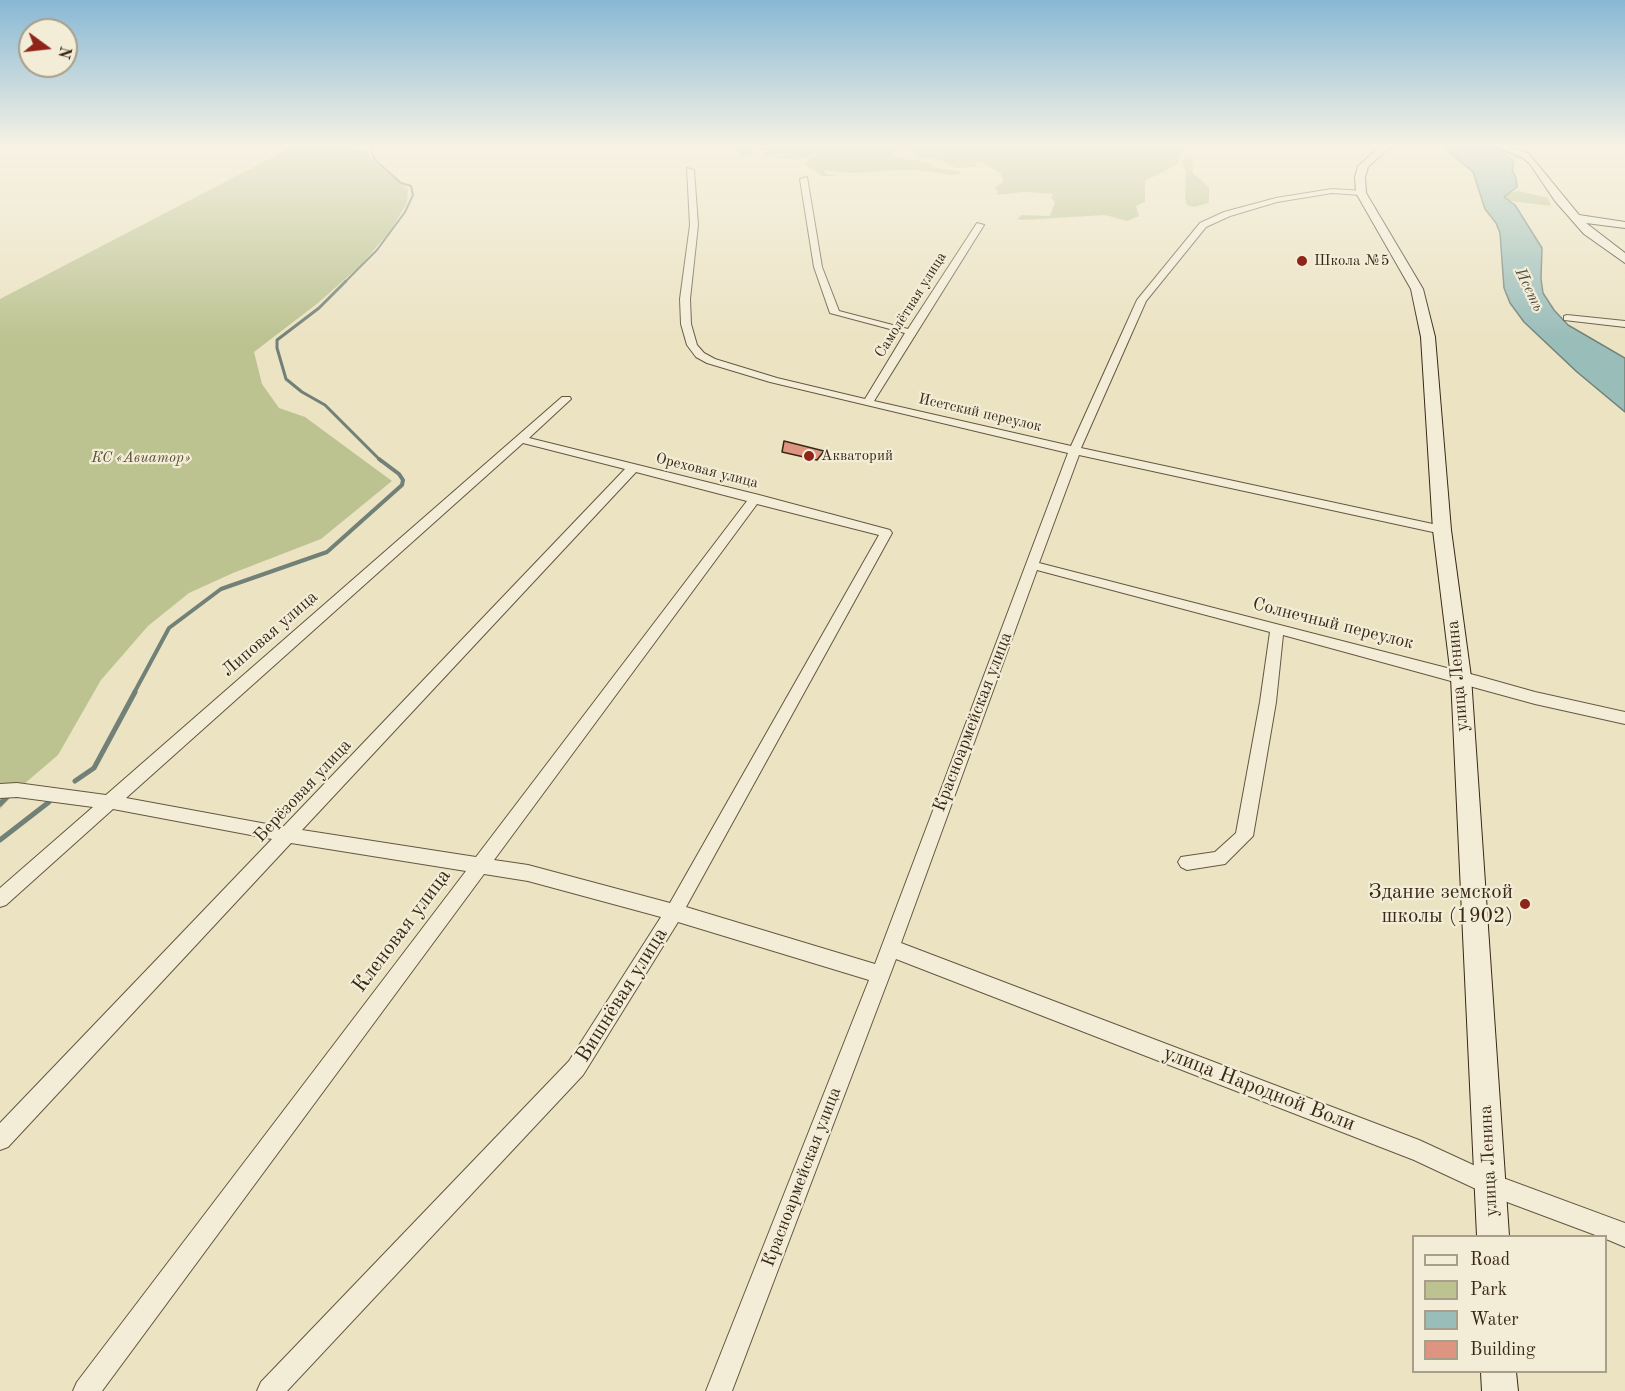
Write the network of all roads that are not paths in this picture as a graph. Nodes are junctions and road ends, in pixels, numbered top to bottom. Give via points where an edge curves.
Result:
1 (693, 210) edge
2 (809, 210) edge
3 (1241, 210) edge
4 (1371, 210) edge
5 (1569, 210) edge
6 (1577, 218) junction
7 (980, 225) dead end
8 (1625, 225) edge
9 (1625, 259) edge
10 (1567, 318) dead end
11 (1625, 324) edge
12 (911, 332) junction
13 (566, 399) dead end
14 (870, 401) junction
15 (521, 439) junction
16 (1075, 450) junction
17 (633, 468) junction
18 (755, 498) junction
19 (1443, 530) junction
20 (886, 533) joint
21 (1032, 565) junction
22 (1277, 630) junction
23 (1461, 677) junction
24 (1625, 718) edge
25 (0, 791) edge
26 (110, 802) junction
27 (288, 835) junction
28 (1187, 862) dead end
29 (479, 866) junction
30 (0, 898) edge
31 (674, 912) junction
32 (891, 948) junction
33 (881, 975) junction
34 (0, 1139) edge
35 (1491, 1185) junction
36 (1625, 1234) edge
37 (1493, 1235) edge
38 (1499, 1373) edge
39 (86, 1391) edge
40 (270, 1391) edge
41 (719, 1391) edge
42 (1500, 1391) edge

1 - 14 street, Исетский переулок via 686,324 692,345 700,355 774,380
2 - 12 street via 818,267 835,314
3 - 16 street, Красноармейская улица via 1203,225 1142,300
4 - 19 street, улица Ленина via 1417,289 1423,310
5 - 6 street
6 - 8 street
6 - 9 street via 1588,232
7 - 12 street, Самолётная улица
10 - 11 street
12 - 14 street, Самолётная улица
13 - 15 street, Липовая улица
14 - 16 street, Исетский переулок
15 - 17 street, Ореховая улица
15 - 26 street, Липовая улица
16 - 19 street, Исетский переулок
16 - 21 street, Красноармейская улица
17 - 18 street, Ореховая улица
17 - 27 street, Берёзовая улица
18 - 20 street, Ореховая улица
18 - 29 street, Кленовая улица
19 - 23 street, улица Ленина
20 - 31 street, Вишнёвая улица
21 - 22 street, Солнечный переулок
21 - 32 street, Красноармейская улица
22 - 23 street, Солнечный переулок
22 - 28 street via 1244,836 1219,859
23 - 24 street, Солнечный переулок
23 - 35 street, улица Ленина
25 - 26 street
26 - 27 street
26 - 30 street, Липовая улица
27 - 29 street
27 - 34 street, Берёзовая улица
29 - 31 street via 528,873
29 - 39 street, Кленовая улица
31 - 33 street
31 - 40 street, Вишнёвая улица via 576,1068
32 - 33 street, Красноармейская улица
32 - 35 street, улица Народной Воли via 1408,1147
33 - 41 street, Красноармейская улица
35 - 36 street, улица Народной Воли
35 - 37 street, улица Ленина
38 - 42 street

